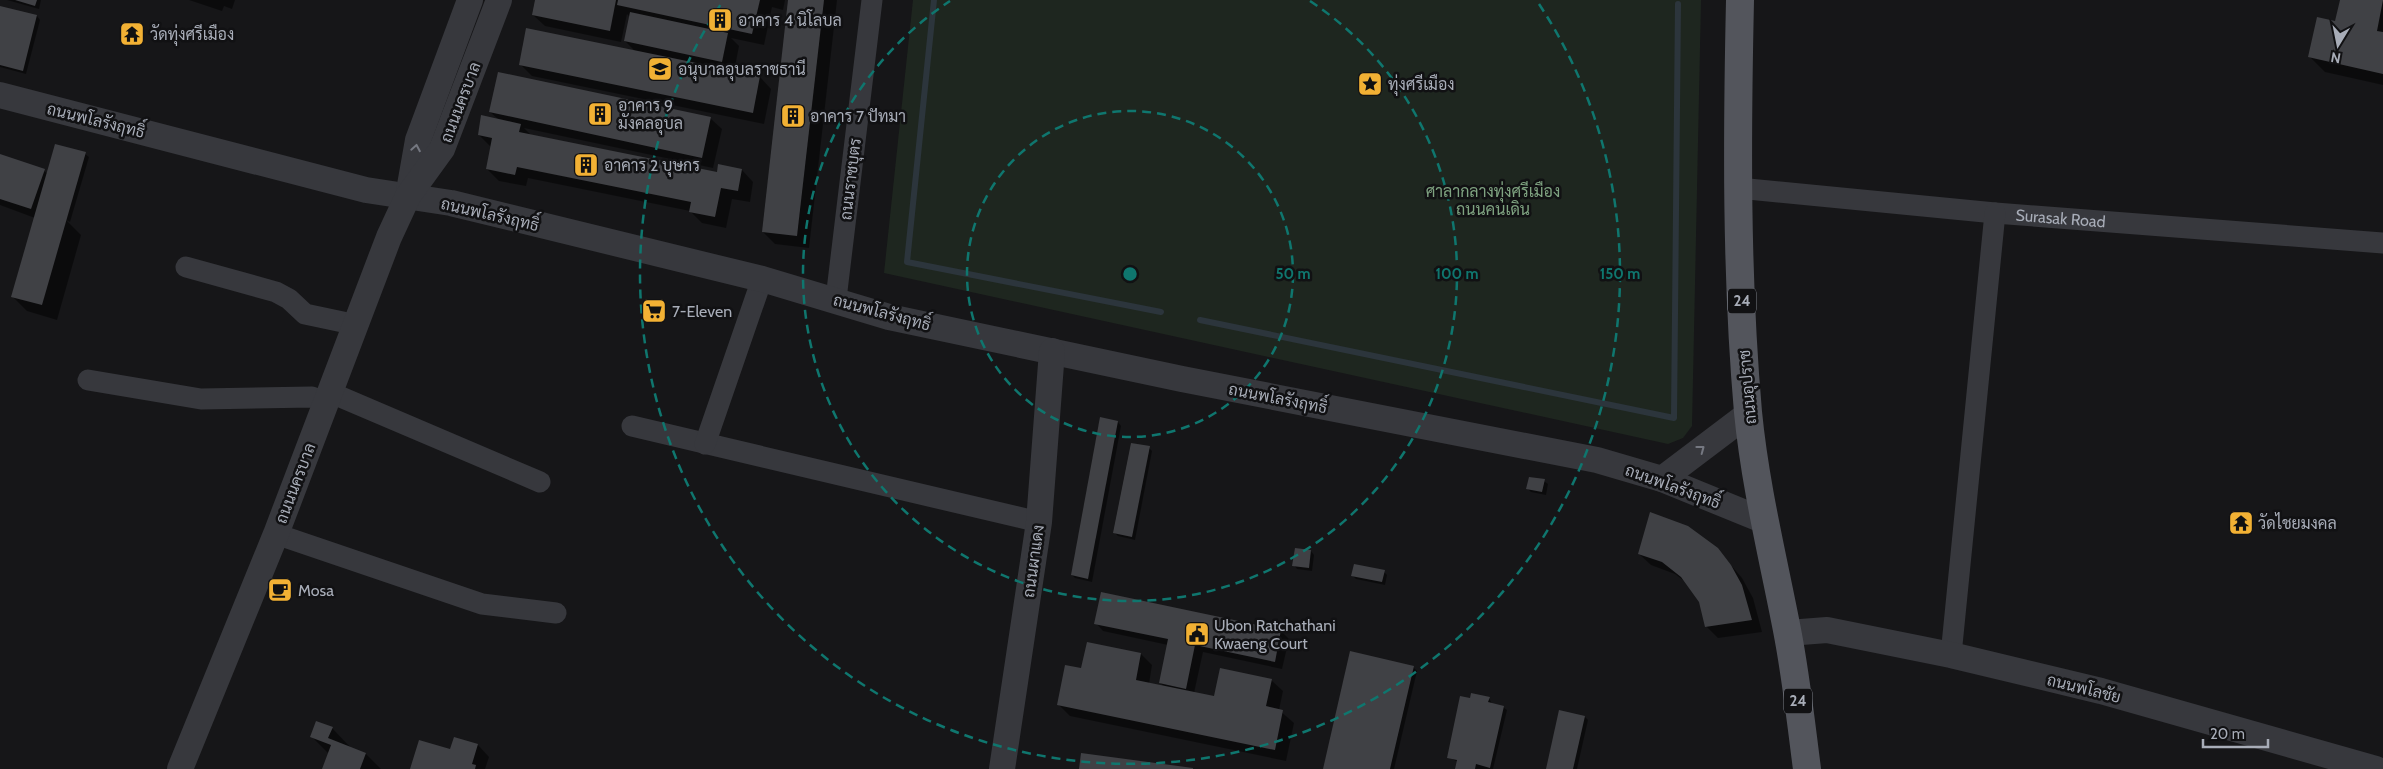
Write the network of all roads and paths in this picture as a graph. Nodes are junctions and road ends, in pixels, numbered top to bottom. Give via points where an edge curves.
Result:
1 (470, 0) edge
2 (499, 0) edge
3 (872, 0) edge
4 (1740, 0) edge
5 (0, 95) edge
6 (1738, 188) junction
7 (408, 196) junction
8 (1995, 213) junction
9 (2383, 243) edge
10 (186, 267) dead end
11 (762, 279) junction
12 (836, 299) junction
13 (356, 325) junction
14 (1052, 352) junction
15 (88, 380) dead end
16 (327, 397) junction
17 (1748, 414) junction
18 (632, 426) dead end
19 (705, 444) junction
20 (1662, 479) junction
21 (540, 482) dead end
22 (1765, 521) junction
23 (1038, 522) junction
24 (276, 534) junction
25 (556, 613) dead end
26 (1788, 634) junction
27 (1951, 655) junction
28 (180, 769) edge
29 (1002, 769) edge
30 (1807, 769) edge
31 (2376, 769) edge

7 -> 1 street, ถนนนครบาล via 418,140
2 - 7 street, ถนนนครบาล via 442,149
3 - 12 street, ถนนราชบุตร
4 - 6 main road, ถนนอุปราช / 24
5 - 7 street, ถนนพโลรังฤทธิ์ via 366,190
6 - 8 street, Surasak Road
6 - 17 main road, ถนนอุปราช / 24
7 - 11 street, ถนนพโลรังฤทธิ์ via 451,203
7 - 13 street, ถนนนครบาล
8 - 9 street, Surasak Road
8 - 27 street
10 - 13 street via 276,292 305,314
11 - 12 street, ถนนพโลรังฤทธิ์
11 - 19 street
12 - 14 street, ถนนพโลรังฤทธิ์ via 889,317
13 - 16 street, ถนนนครบาล
14 - 20 street, ถนนพโลรังฤทธิ์ via 1597,460
14 - 23 street, ถนนผาแดง
15 - 16 street via 201,399
16 - 21 street
16 - 24 street, ถนนนครบาล
20 -> 17 street
17 - 22 main road, ถนนอุปราช / 24
18 - 19 street
19 - 23 street
20 - 22 street, ถนนพโลรังฤทธิ์
22 - 26 main road, ถนนอุปราช / 24
23 - 29 street, ถนนผาแดง
24 - 25 street via 482,604
24 - 28 street, ถนนนครบาล
26 - 27 street, ถนนพโลชัย via 1827,630
26 - 30 main road, ถนนอุปราช / 24
27 - 31 street, ถนนพโลชัย via 2101,691

